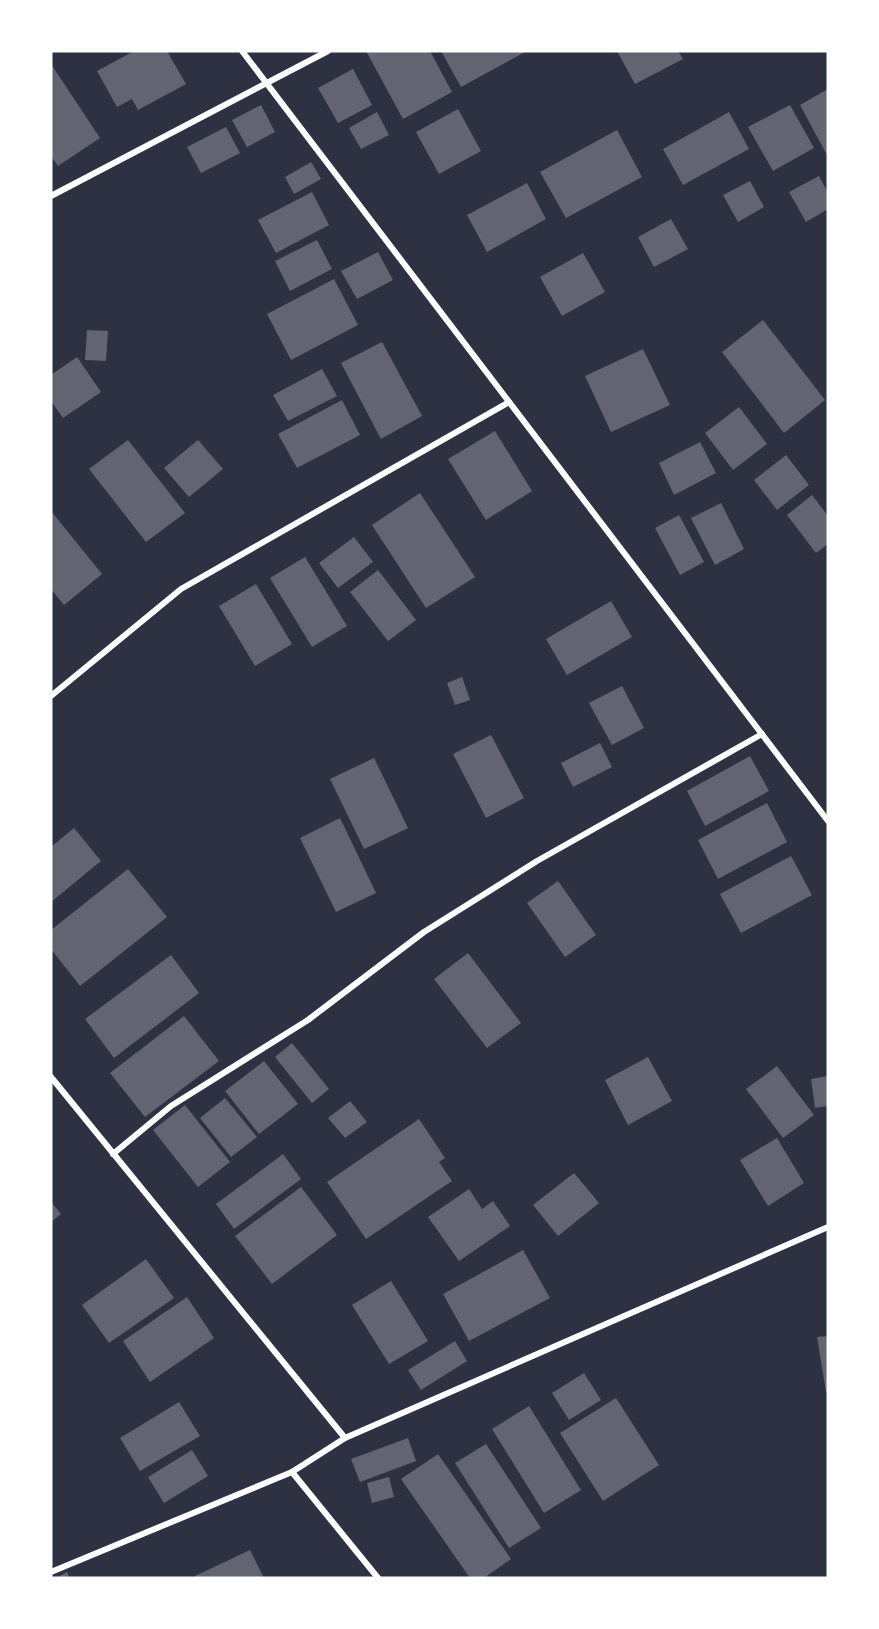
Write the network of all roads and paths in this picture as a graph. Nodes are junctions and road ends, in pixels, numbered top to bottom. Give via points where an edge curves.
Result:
1 (242, 51) edge
2 (327, 51) edge
3 (267, 84) junction
4 (51, 196) edge
5 (509, 402) junction
6 (51, 696) edge
7 (762, 734) junction
8 (828, 821) edge
9 (51, 1077) edge
10 (113, 1154) junction
11 (828, 1227) edge
12 (345, 1438) junction
13 (292, 1472) junction
14 (51, 1572) edge
15 (378, 1578) edge

1 - 3 street
2 - 3 street
3 - 4 street
3 - 5 street
5 - 6 street via 182,589
5 - 7 street
7 - 8 street
7 - 10 street via 537,861 424,932 308,1020 171,1106
9 - 10 street
10 - 12 street
11 - 12 street
12 - 13 street
13 - 14 street
13 - 15 street

